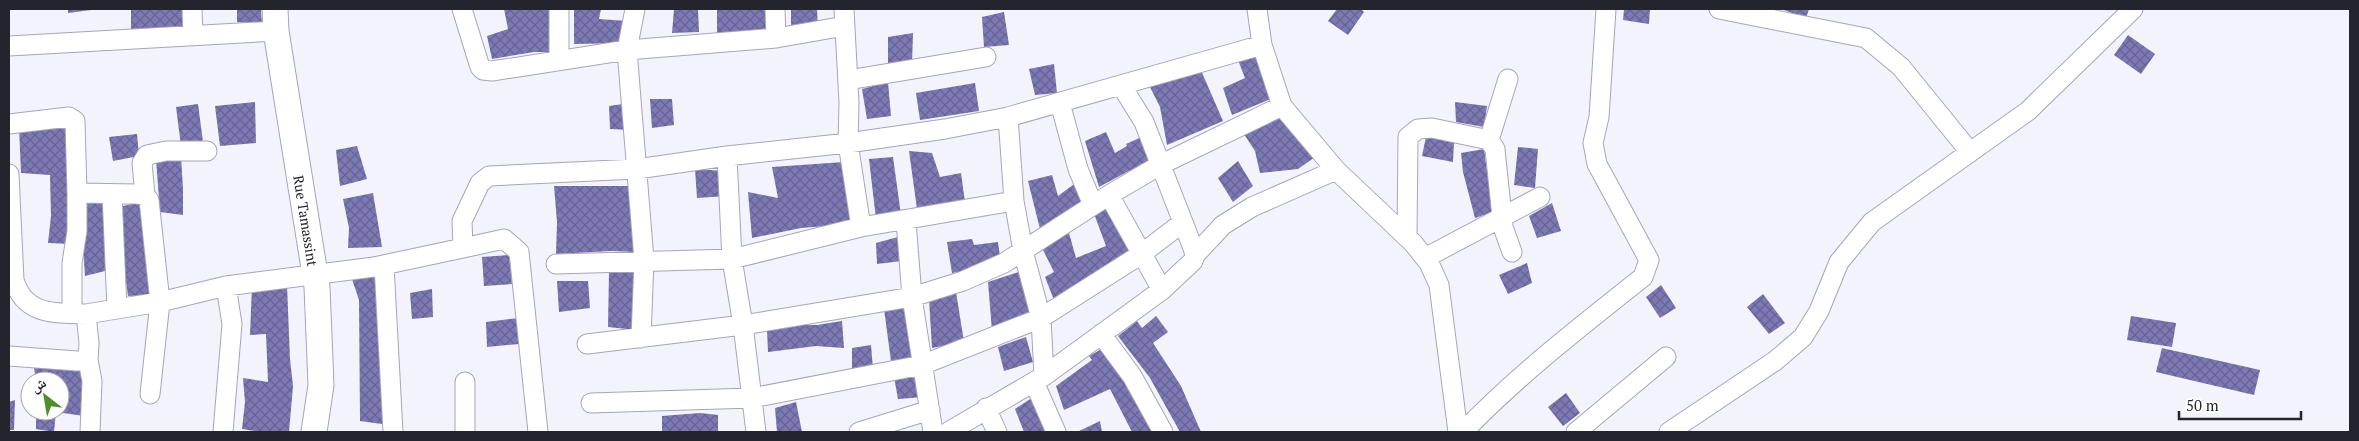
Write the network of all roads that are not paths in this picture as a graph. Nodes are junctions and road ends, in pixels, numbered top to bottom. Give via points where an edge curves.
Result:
1 (192, 9) edge
2 (462, 9) edge
3 (560, 9) edge
4 (635, 9) edge
5 (775, 9) edge
6 (1257, 9) edge
7 (1606, 9) edge
8 (1719, 9) edge
9 (2133, 9) edge
10 (844, 17) edge
11 (276, 20) edge
12 (193, 36) junction
13 (776, 38) junction
14 (1262, 45) junction
15 (9, 46) edge
16 (627, 50) junction
17 (986, 57) dead end
18 (559, 59) junction
19 (1508, 79) dead end
20 (848, 80) junction
21 (1122, 85) junction
22 (1060, 103) junction
23 (1282, 106) junction
24 (1008, 117) junction
25 (9, 124) edge
26 (1489, 140) junction
27 (848, 143) junction
28 (207, 151) dead end
29 (1970, 152) junction
30 (727, 156) junction
31 (1160, 165) junction
32 (637, 169) junction
33 (1336, 170) junction
34 (9, 174) edge
35 (77, 193) junction
36 (112, 194) junction
37 (145, 195) junction
38 (1109, 195) junction
39 (1540, 197) dead end
40 (1014, 201) junction
41 (1093, 205) junction
42 (1501, 218) junction
43 (906, 221) junction
44 (1182, 223) junction
45 (861, 227) junction
46 (1407, 236) junction
47 (463, 248) junction
48 (1023, 251) junction
49 (1512, 252) dead end
50 (1140, 255) junction
51 (1195, 255) junction
52 (1425, 258) junction
53 (732, 259) junction
54 (644, 260) junction
55 (556, 264) dead end
56 (384, 265) junction
57 (314, 274) junction
58 (226, 286) junction
59 (1162, 290) junction
60 (912, 297) junction
61 (160, 302) junction
62 (117, 309) junction
63 (79, 314) junction
64 (1041, 318) junction
65 (743, 326) junction
66 (1101, 334) junction
67 (642, 338) junction
68 (587, 344) dead end
69 (9, 356) edge
70 (1666, 357) dead end
71 (88, 360) junction
72 (922, 365) junction
73 (1039, 379) junction
74 (466, 382) dead end
75 (150, 394) dead end
76 (752, 398) junction
77 (591, 403) dead end
78 (986, 408) junction
79 (930, 410) junction
80 (90, 432) edge
81 (223, 432) edge
82 (314, 432) edge
83 (393, 432) edge
84 (465, 432) edge
85 (538, 432) edge
86 (756, 432) edge
87 (859, 432) edge
88 (933, 432) edge
89 (948, 432) edge
90 (997, 432) edge
91 (1056, 432) edge
92 (1163, 432) edge
93 (1458, 432) edge
94 (1463, 432) edge
95 (1576, 432) edge
96 (1669, 432) edge

1 - 12 street
2 - 18 street via 483,70
3 - 18 street
4 - 16 street
5 - 13 street
6 - 14 street
7 - 94 street via 1599,117 1593,143 1597,164 1649,260 1648,267 1643,277 1553,349
8 - 29 street via 1866,38 1901,67
9 - 29 street via 2028,111
10 - 13 street
10 - 20 street
11 - 12 street
11 - 57 main road, Rue Tamassint
12 - 15 street
13 - 16 street
14 - 21 street
14 - 23 street
16 - 18 street
16 - 32 street
17 - 20 street
19 - 26 street
20 - 27 street
21 - 22 street
21 - 31 street via 1144,122
22 - 24 street
22 - 41 street via 1078,169
23 - 31 street
23 - 33 street
24 - 27 street
24 - 40 street
25 - 35 street via 69,117 75,121
26 - 42 street via 1495,149
26 - 46 street via 1432,128 1418,129 1408,137
27 - 30 street
27 - 45 street
28 - 37 street via 166,151 147,155 142,163
29 - 96 street via 1872,222 1839,262 1819,311 1803,337 1775,361
30 - 32 street
30 - 53 street
31 - 38 street
31 - 44 street
32 - 47 street via 489,176 480,183 462,220
32 - 54 street
33 - 46 street
33 - 51 street via 1230,220
34 - 63 street via 14,280 18,293 38,309 50,313
35 - 36 street
35 - 63 street via 77,231 72,263
36 - 37 street
36 - 62 street
37 - 61 street via 149,200
38 - 41 street
38 - 50 street
39 - 42 street
40 - 43 street
40 - 48 street
41 - 48 street
42 - 49 street
42 - 52 street
43 - 45 street
43 - 60 street
44 - 50 street
44 - 51 street
45 - 53 street
46 - 52 street
47 - 56 street
47 - 85 street via 504,240 519,252
48 - 60 street via 988,272
48 - 64 street
50 - 59 street
50 - 64 street
51 - 59 street via 1193,262
52 - 93 street via 1439,285
53 - 54 street
53 - 65 street
54 - 55 street
54 - 67 street
56 - 57 street
56 - 83 street
57 - 58 street
57 - 82 main road, Rue Tamassint via 320,385
58 - 61 street
58 - 81 street via 232,324
59 - 66 street
60 - 65 street
60 - 72 street
61 - 62 street
61 - 75 street
62 - 63 street
63 - 71 street via 89,343
64 - 72 street
64 - 73 street
65 - 67 street
65 - 76 street
66 - 73 street
66 - 92 street via 1132,376
67 - 68 street
69 - 71 street
70 - 95 street
71 - 80 street via 92,381
72 - 76 street
72 - 79 street
73 - 78 street
73 - 91 street
74 - 84 street
76 - 77 street
76 - 86 street
78 - 89 street
78 - 90 street
79 - 87 street
79 - 88 street

